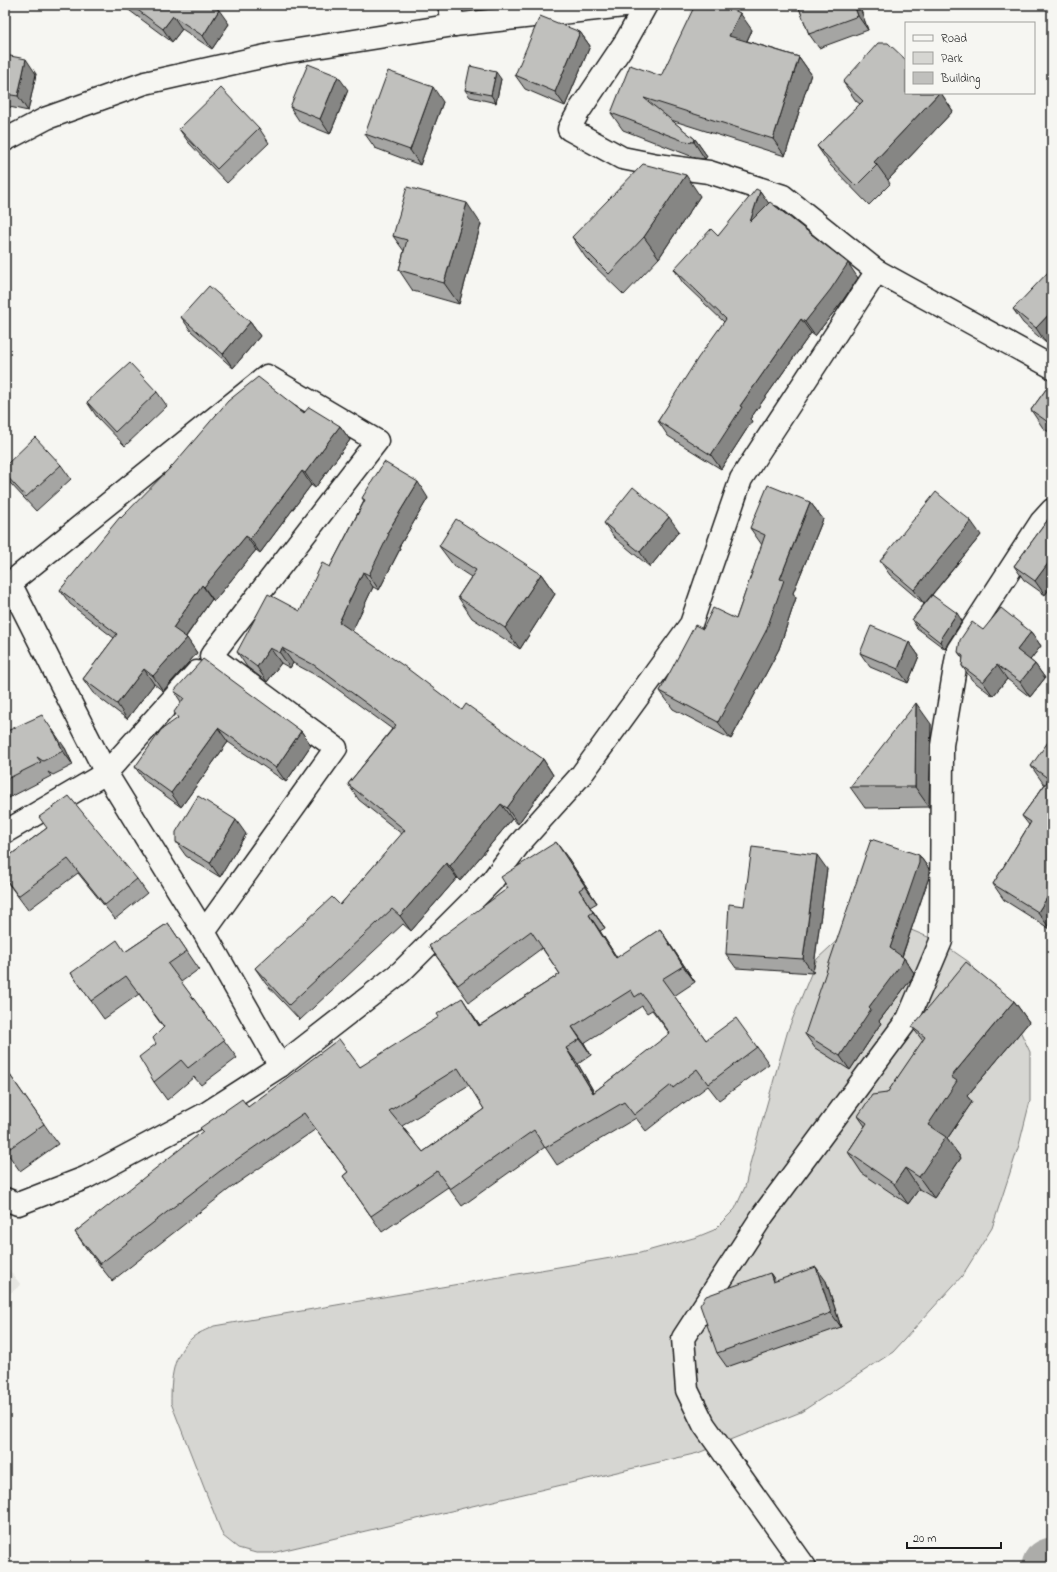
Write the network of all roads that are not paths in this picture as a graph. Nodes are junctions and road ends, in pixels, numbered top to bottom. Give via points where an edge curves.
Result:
1 (633, 5) edge
2 (646, 5) edge
3 (452, 15) edge
4 (5, 140) edge
5 (878, 271) junction
6 (1052, 367) edge
7 (1052, 510) edge
8 (7, 585) edge
9 (211, 656) junction
10 (106, 773) junction
11 (5, 832) edge
12 (204, 932) junction
13 (280, 1066) junction
14 (5, 1199) edge
15 (806, 1567) edge

1 - 3 street
2 - 5 street via 626,41 569,129 622,158 710,172 783,196
3 - 4 street via 145,82 47,118
5 - 6 street
5 - 13 street via 741,479 690,624 582,774 520,842 492,881 401,972
7 - 15 street via 1041,522 958,650 942,745 942,941 908,1019 763,1215 683,1338 688,1390 704,1425
8 - 9 street via 267,376 378,441
8 - 10 street
9 - 10 street
9 - 12 street via 336,748
10 - 11 street
10 - 12 street
12 - 13 street
13 - 14 street via 207,1113 85,1178 18,1204

